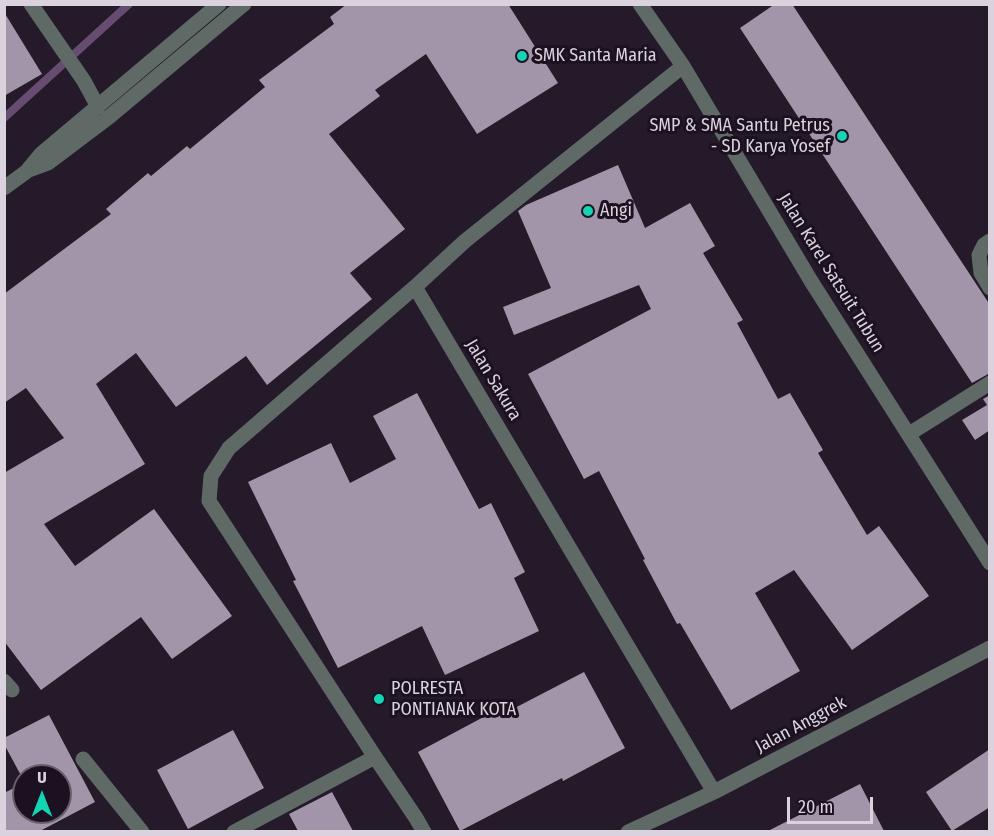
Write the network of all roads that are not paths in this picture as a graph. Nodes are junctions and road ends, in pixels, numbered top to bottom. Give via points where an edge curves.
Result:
1 (31, 4) edge
2 (219, 4) edge
3 (244, 4) edge
4 (640, 4) edge
5 (683, 66) junction
6 (98, 107) junction
7 (26, 172) junction
8 (4, 188) edge
9 (990, 241) edge
10 (415, 287) junction
11 (990, 288) edge
12 (990, 383) edge
13 (909, 434) junction
14 (990, 563) edge
15 (990, 648) edge
16 (375, 758) junction
17 (82, 759) dead end
18 (714, 792) junction
19 (142, 831) edge
20 (234, 831) edge
21 (424, 831) edge
22 (628, 831) edge

1 - 6 street
2 - 6 street
3 - 7 street via 109,117 48,163
4 - 5 street, Jalan Karel Satsuit Tubun
5 - 10 street via 465,241
5 - 13 street, Jalan Karel Satsuit Tubun via 811,282
6 - 7 street via 41,154
7 - 8 street
9 - 11 street via 979,255 981,273
10 - 16 street via 229,448 211,476 209,501
10 - 18 street, Jalan Sakura
12 - 13 street
13 - 14 street, Jalan Karel Satsuit Tubun
15 - 18 street, Jalan Anggrek
16 - 20 street
16 - 21 street
17 - 19 street
18 - 22 street, Jalan Anggrek

